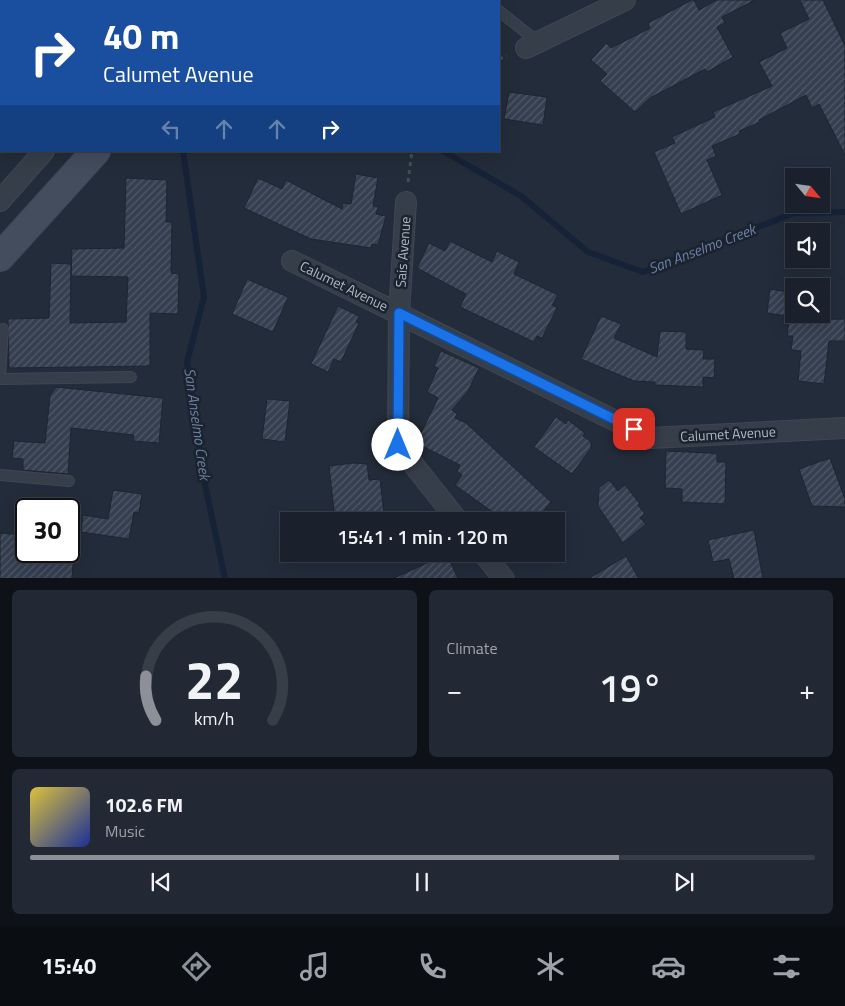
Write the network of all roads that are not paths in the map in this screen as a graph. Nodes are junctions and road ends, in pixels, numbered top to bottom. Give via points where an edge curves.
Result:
1 (625, 0) edge
2 (500, 12) edge
3 (532, 45) joint
4 (95, 152) edge
5 (38, 154) edge
6 (406, 195) road end
7 (0, 201) edge
8 (0, 257) edge
9 (292, 261) dead end
10 (399, 313) junction
11 (3, 329) dead end
12 (0, 374) edge
13 (131, 377) dead end
14 (0, 380) edge
15 (845, 428) edge
16 (0, 475) edge
17 (69, 482) dead end
18 (451, 512) edge
19 (491, 562) edge
20 (504, 578) edge

1 - 3 street
2 - 3 lane
4 - 8 main road
5 - 7 street
6 - 10 street, Sais Avenue
9 - 10 street, Calumet Avenue
10 - 15 street, Calumet Avenue via 650,438
10 - 18 street, Sais Avenue via 398,445
11 - 12 lane
13 - 14 lane
16 - 17 lane
19 - 20 street

